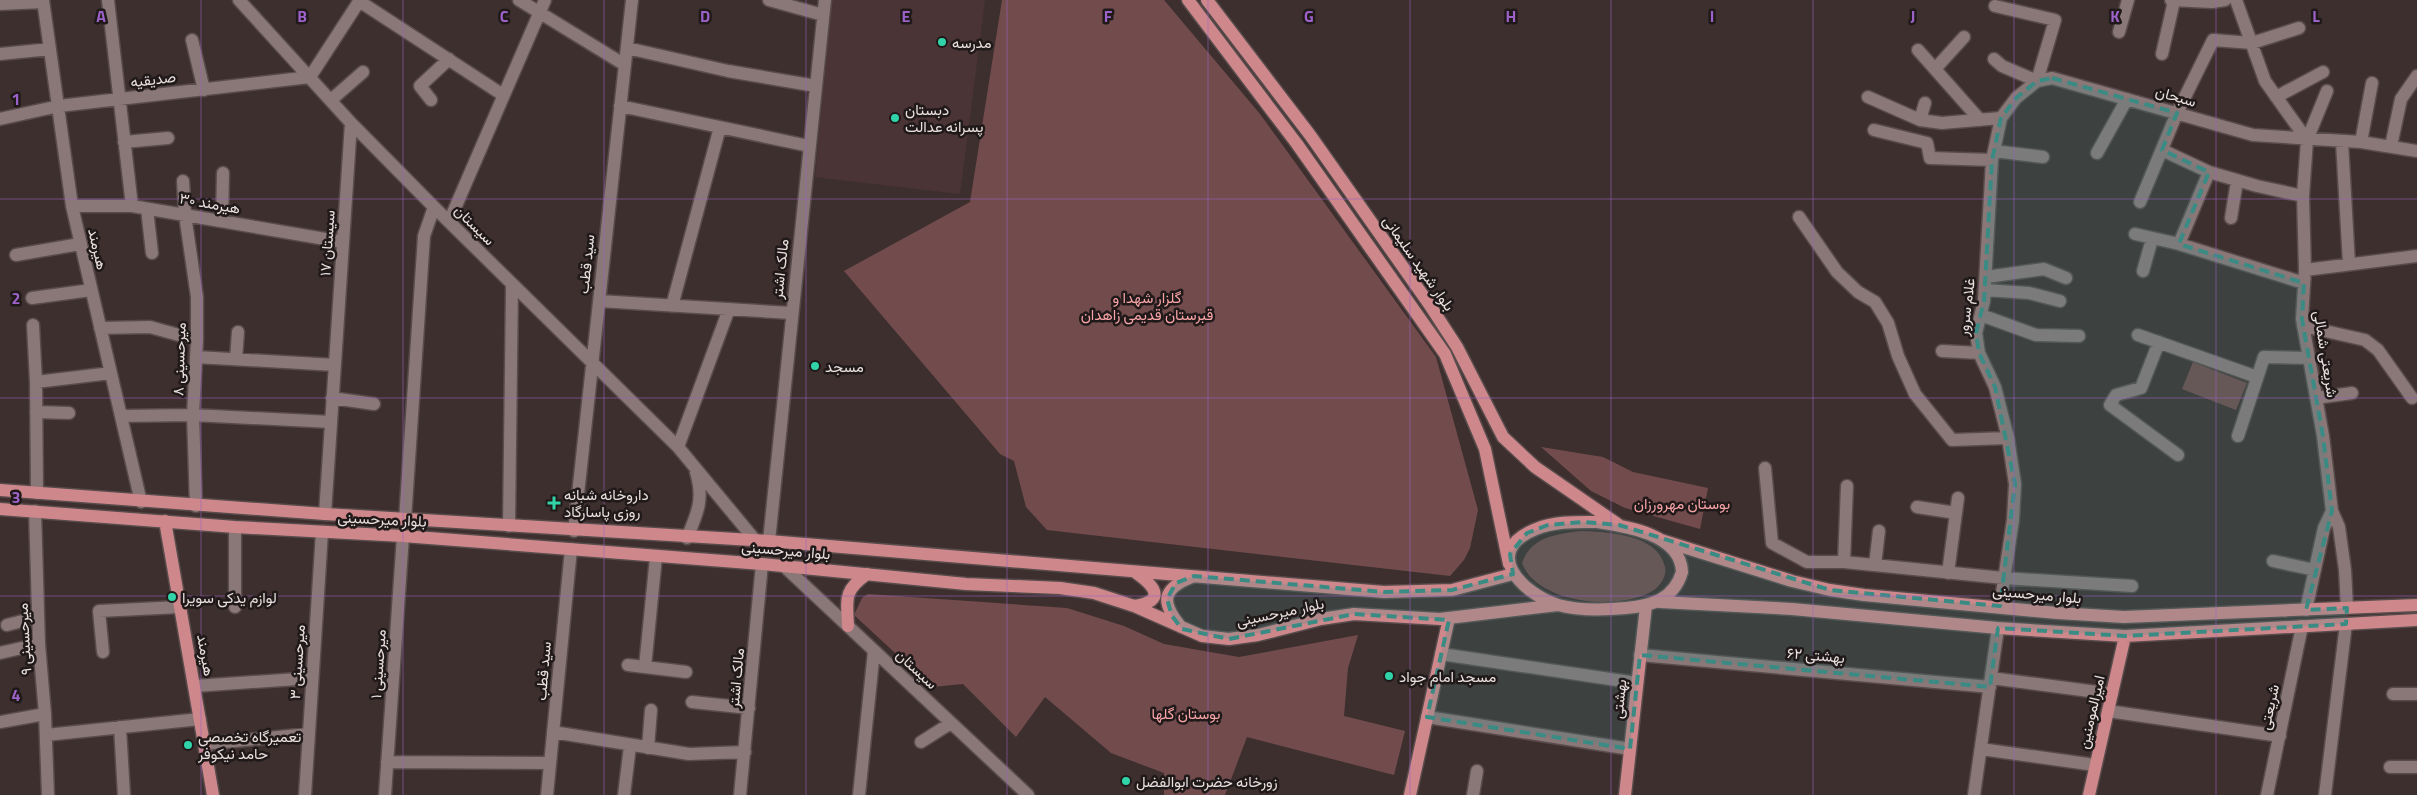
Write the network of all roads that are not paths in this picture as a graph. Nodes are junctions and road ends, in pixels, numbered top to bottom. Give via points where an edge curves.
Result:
1 (108, 0) edge
2 (239, 0) edge
3 (519, 0) edge
4 (545, 0) edge
5 (632, 0) edge
6 (770, 0) edge
7 (825, 0) edge
8 (1188, 0) edge
9 (1207, 0) edge
10 (2128, 0) edge
11 (2172, 0) edge
12 (2225, 0) edge
13 (2236, 0) edge
14 (43, 1) edge
15 (360, 1) edge
16 (0, 4) edge
17 (1995, 6) dead end
18 (539, 13) junction
19 (823, 15) junction
20 (2299, 28) dead end
21 (2119, 32) dead end
22 (1964, 37) dead end
23 (192, 40) dead end
24 (2252, 43) junction
25 (50, 48) junction
26 (627, 48) junction
27 (1918, 50) dead end
28 (0, 54) edge
29 (2162, 54) dead end
30 (1994, 59) dead end
31 (449, 60) junction
32 (625, 65) junction
33 (1935, 69) junction
34 (363, 72) dead end
35 (2323, 72) dead end
36 (310, 76) junction
37 (2417, 76) edge
38 (2037, 81) junction
39 (2372, 83) dead end
40 (816, 86) junction
41 (204, 90) junction
42 (2327, 92) dead end
43 (503, 95) junction
44 (1868, 96) dead end
45 (2276, 97) junction
46 (2127, 99) junction
47 (119, 100) junction
48 (331, 100) junction
49 (431, 100) dead end
50 (1925, 103) dead end
51 (59, 106) junction
52 (620, 106) junction
53 (2177, 113) junction
54 (2001, 118) junction
55 (0, 119) edge
56 (1920, 120) junction
57 (1980, 120) junction
58 (352, 123) junction
59 (720, 127) junction
60 (1874, 130) dead end
61 (168, 138) dead end
62 (2307, 140) junction
63 (124, 142) junction
64 (2342, 142) junction
65 (2361, 142) junction
66 (809, 146) junction
67 (2391, 146) junction
68 (2162, 150) junction
69 (2417, 151) edge
70 (2097, 154) dead end
71 (1993, 156) junction
72 (2043, 157) dead end
73 (2209, 172) junction
74 (223, 173) dead end
75 (2238, 180) junction
76 (183, 181) dead end
77 (2303, 196) junction
78 (2140, 202) dead end
79 (72, 206) junction
80 (132, 206) junction
81 (434, 207) junction
82 (147, 209) junction
83 (185, 215) junction
84 (1799, 217) dead end
85 (2231, 218) dead end
86 (222, 222) junction
87 (449, 222) junction
88 (2135, 234) dead end
89 (2152, 239) junction
90 (343, 242) junction
91 (80, 244) junction
92 (2179, 244) junction
93 (152, 253) dead end
94 (16, 255) dead end
95 (2417, 256) edge
96 (2348, 264) junction
97 (2143, 271) dead end
98 (1986, 276) junction
99 (2304, 276) junction
100 (2066, 278) dead end
101 (512, 286) junction
102 (91, 290) junction
103 (1985, 290) junction
104 (32, 298) dead end
105 (598, 301) junction
106 (2060, 301) dead end
107 (672, 306) junction
108 (729, 309) junction
109 (791, 313) junction
110 (1981, 314) junction
111 (33, 325) dead end
112 (2303, 326) junction
113 (100, 328) junction
114 (238, 332) dead end
115 (2138, 335) dead end
116 (2079, 336) dead end
117 (197, 340) junction
118 (2159, 342) junction
119 (1942, 351) dead end
120 (1978, 353) junction
121 (196, 357) junction
122 (2309, 358) junction
123 (236, 359) junction
124 (594, 362) junction
125 (335, 365) junction
126 (111, 373) junction
127 (2257, 377) junction
128 (36, 382) junction
129 (2352, 392) dead end
130 (332, 398) junction
131 (2316, 398) junction
132 (2412, 398) dead end
133 (374, 404) dead end
134 (36, 412) junction
135 (68, 413) dead end
136 (192, 415) junction
137 (121, 416) junction
138 (331, 422) junction
139 (2238, 436) dead end
140 (2008, 438) junction
141 (678, 447) junction
142 (2178, 455) dead end
143 (695, 467) junction
144 (1765, 468) dead end
145 (1848, 486) dead end
146 (0, 490) edge
147 (36, 493) junction
148 (60, 495) junction
149 (1958, 498) dead end
150 (141, 502) junction
151 (196, 506) junction
152 (1916, 507) dead end
153 (0, 508) edge
154 (2332, 511) junction
155 (35, 512) junction
156 (59, 513) junction
157 (1956, 513) junction
158 (325, 514) junction
159 (405, 520) junction
160 (165, 521) junction
161 (457, 522) junction
162 (1619, 525) junction
163 (509, 526) junction
164 (234, 527) junction
165 (574, 531) junction
166 (1879, 531) dead end
167 (322, 532) junction
168 (403, 536) junction
169 (687, 538) junction
170 (455, 540) junction
171 (755, 540) junction
172 (1661, 540) junction
173 (769, 541) junction
174 (571, 549) junction
175 (656, 557) junction
176 (2273, 560) dead end
177 (1844, 562) junction
178 (762, 564) junction
179 (1875, 565) junction
180 (784, 566) junction
181 (1511, 569) junction
182 (2315, 570) junction
183 (1135, 572) junction
184 (1948, 572) junction
185 (866, 574) junction
186 (1194, 576) junction
187 (2003, 578) junction
188 (2132, 586) dead end
189 (1660, 602) junction
190 (1558, 605) junction
191 (2417, 605) edge
192 (1134, 606) junction
193 (1646, 606) junction
194 (2000, 606) junction
195 (180, 607) junction
196 (235, 607) dead end
197 (2381, 607) junction
198 (2347, 608) junction
199 (2306, 610) junction
200 (2417, 610) edge
201 (2417, 616) edge
202 (38, 617) junction
203 (1449, 618) junction
204 (2417, 620) edge
205 (2382, 622) junction
206 (7, 624) dead end
207 (2346, 624) junction
208 (848, 626) junction
209 (2302, 626) junction
210 (1998, 628) junction
211 (1182, 629) junction
212 (2125, 636) junction
213 (39, 644) junction
214 (874, 651) junction
215 (103, 652) dead end
216 (0, 653) edge
217 (1441, 654) junction
218 (1640, 655) junction
219 (628, 665) dead end
220 (645, 667) junction
221 (686, 672) dead end
222 (312, 678) junction
223 (1990, 682) junction
224 (1637, 683) junction
225 (194, 686) junction
226 (2112, 694) junction
227 (2393, 694) dead end
228 (2417, 694) edge
229 (692, 702) dead end
230 (749, 708) junction
231 (651, 710) dead end
232 (2108, 711) junction
233 (45, 714) junction
234 (1427, 717) junction
235 (200, 719) junction
236 (0, 722) edge
237 (951, 723) junction
238 (120, 727) junction
239 (553, 732) junction
240 (309, 734) junction
241 (46, 735) junction
242 (2280, 736) junction
243 (921, 742) dead end
244 (204, 744) junction
245 (630, 746) junction
246 (648, 748) junction
247 (1981, 748) junction
248 (1630, 749) junction
249 (745, 752) junction
250 (387, 762) junction
251 (550, 763) junction
252 (2095, 765) junction
253 (2390, 767) dead end
254 (2417, 767) edge
255 (1477, 771) dead end
256 (48, 795) edge
257 (124, 795) edge
258 (213, 795) edge
259 (305, 795) edge
260 (385, 795) edge
261 (547, 795) edge
262 (624, 795) edge
263 (740, 795) edge
264 (859, 795) edge
265 (1028, 795) edge
266 (1410, 795) edge
267 (1473, 795) edge
268 (1625, 795) edge
269 (1974, 795) edge
270 (2089, 795) edge
271 (2267, 795) edge
272 (2325, 795) edge

1 - 47 street
2 - 36 street, سیستان
3 - 18 street
4 - 18 street
5 - 26 street, سید قطب
6 - 19 street
7 - 19 street, مالک اشتر
8 - 181 main road via 1297,144 1445,354 1486,448
9 - 162 main road, بلوار شهید سلیمانی via 1310,136 1429,304 1457,347 1503,437 1535,467
10 - 21 street
11 - 12 street
11 - 29 street
13 - 24 street
14 - 16 street
14 - 25 street, هیرمند
15 - 31 street
15 - 36 street
17 - 38 street via 2055,20
18 - 32 street
18 - 43 street
19 - 40 street, مالک اشتر
20 - 24 street
22 - 33 street
23 - 41 street
24 - 45 street via 2264,80
24 - 53 street via 2213,40
25 - 28 street
25 - 51 street, هیرمند
26 - 32 street, سید قطب
26 - 40 street via 728,72
27 - 33 street
30 - 38 street via 2002,66
31 - 43 street
31 - 49 street via 420,86
32 - 52 street, سید قطب
33 - 57 street
34 - 48 street
35 - 45 street
36 - 41 street, صدیقیه
36 - 48 street, سیستان
37 - 67 street via 2401,99
38 - 46 street, سبحان via 2052,78
38 - 54 street, غلام سرور via 2016,98
39 - 65 street
40 - 66 street, مالک اشتر
41 - 47 street, صدیقیه
42 - 62 street, شریعتی شمالی
43 - 87 street
44 - 56 street
45 - 62 street
46 - 53 street, سبحان
46 - 70 street
47 - 51 street, صدیقیه
47 - 63 street
48 - 58 street, سیستان
50 - 56 street
51 - 55 street, صدیقیه
51 - 79 street, هیرمند
52 - 59 street
52 - 105 street, سید قطب
53 - 62 street, سبحان via 2253,135
53 - 68 street
54 - 57 street
54 - 71 street, غلام سرور
56 - 57 street
58 - 81 street, سیستان
58 - 90 street, سیستان ۱۷
59 - 66 street
59 - 107 street
60 - 71 street via 1927,143 1930,158
61 - 63 street
62 - 64 street, سبحان
62 - 77 street, شریعتی شمالی
63 - 80 street
64 - 65 street, سبحان
64 - 96 street
65 - 67 street, سبحان
66 - 109 street, مالک اشتر
67 - 69 street, سبحان
68 - 73 street
68 - 78 street
71 - 72 street
71 - 98 street, غلام سرور
73 - 75 street
73 - 92 street
74 - 86 street
75 - 77 street
75 - 85 street
76 - 83 street, میرحسینی ۸
77 - 99 street, شریعتی شمالی
79 - 80 street, هیرمند ۳۰
79 - 91 street, هیرمند
80 - 82 street, هیرمند ۳۰
81 - 87 street, سیستان
81 - 159 street via 424,236
82 - 83 street, هیرمند ۳۰
82 - 93 street
83 - 86 street, هیرمند ۳۰
83 - 117 street, میرحسینی ۸ via 197,297
84 - 140 street via 1837,272 1858,292 1875,302 1888,323 1898,356 1916,394 1952,440
86 - 90 street, هیرمند ۳۰
87 - 101 street, سیستان
88 - 89 street
89 - 92 street
89 - 97 street
90 - 125 street, سیستان ۱۷
91 - 94 street
91 - 102 street, هیرمند
92 - 99 street
95 - 96 street
96 - 99 street
98 - 100 street via 2044,269
98 - 103 street, غلام سرور
99 - 112 street, شریعتی شمالی
101 - 124 street, سیستان
101 - 163 street
102 - 104 street
102 - 113 street, هیرمند
103 - 106 street via 2029,293
103 - 110 street, غلام سرور
105 - 107 street
105 - 124 street, سید قطب
107 - 108 street
108 - 109 street
108 - 141 street
109 - 173 street, مالک اشتر
110 - 116 street via 2036,335
110 - 120 street, غلام سرور via 1976,333
111 - 128 street
112 - 122 street, شریعتی شمالی
112 - 132 street via 2365,340 2378,350
113 - 117 street via 150,328
113 - 126 street, هیرمند
114 - 123 street
115 - 118 street
117 - 121 street, میرحسینی ۸
118 - 127 street
118 - 142 street via 2141,388 2116,396 2110,405
119 - 120 street
120 - 140 street, غلام سرور via 1995,387
121 - 123 street
121 - 136 street, میرحسینی ۸
122 - 127 street via 2264,357
122 - 131 street, شریعتی شمالی
123 - 125 street
124 - 141 street, سیستان
124 - 165 street, سید قطب
125 - 130 street, سیستان ۱۷
126 - 128 street
126 - 137 street, هیرمند
127 - 139 street
128 - 134 street
129 - 131 street
130 - 133 street
130 - 138 street, سیستان ۱۷
131 - 154 street, شریعتی شمالی
134 - 135 street
134 - 147 street
136 - 137 street
136 - 138 street
136 - 151 street, میرحسینی ۸
137 - 150 street, هیرمند
138 - 158 street, سیستان ۱۷
140 - 187 street, غلام سرور via 2016,484 2014,520
141 - 143 street, سیستان
143 - 169 street, سیستان via 701,500
143 - 171 street, سیستان
144 - 177 street via 1772,543 1807,562
145 - 177 street
146 - 147 main road, بلوار میرحسینی
147 - 148 main road, بلوار میرحسینی
148 - 150 main road, بلوار میرحسینی
148 - 156 main road
149 - 157 street
150 - 151 main road, بلوار میرحسینی
151 - 158 main road, بلوار میرحسینی
152 - 157 street
153 - 155 main road, بلوار میرحسینی
154 - 182 street via 2324,528
154 - 198 street, شریعتی شمالی via 2339,527
155 - 156 main road, بلوار میرحسینی
155 - 202 street, میرحسینی ۹
156 - 160 main road, بلوار میرحسینی
157 - 184 street
158 - 159 main road, بلوار میرحسینی
159 - 161 main road, بلوار میرحسینی
160 - 164 main road, بلوار میرحسینی
160 - 195 main road, هیرمند
161 - 163 main road, بلوار میرحسینی
161 - 170 main road
162 - 172 main road, بلوار میرحسینی
162 - 181 main road via 1583,522 1537,528 1518,540 1510,554
163 - 165 main road, بلوار میرحسینی
164 - 167 main road, بلوار میرحسینی
164 - 196 street
165 - 169 main road, بلوار میرحسینی
166 - 179 street
167 - 168 main road, بلوار میرحسینی
167 - 222 street, میرحسینی ۳
168 - 170 main road, بلوار میرحسینی
168 - 250 street, میرحسینی ۱
169 - 171 main road, بلوار میرحسینی
170 - 174 main road, بلوار میرحسینی
171 - 173 main road, بلوار میرحسینی
172 - 189 main road via 1678,555 1682,572 1674,589
172 - 194 main road, بلوار میرحسینی via 1830,590
173 - 183 main road, بلوار میرحسینی
174 - 175 main road, بلوار میرحسینی
174 - 239 street, سید قطب
175 - 178 main road, بلوار میرحسینی
175 - 220 street
176 - 182 street
177 - 179 street
178 - 180 main road, بلوار میرحسینی
178 - 230 street, مالک اشتر
179 - 184 street
180 - 185 main road, بلوار میرحسینی
180 - 208 street, سیستان
181 - 186 main road, بلوار میرحسینی via 1452,590 1429,592 1384,592
181 - 190 main road via 1530,590
182 - 199 street
183 - 186 main road, بلوار میرحسینی
183 - 192 main road via 1150,583 1154,595 1147,604
184 - 187 street
185 - 192 main road, بلوار میرحسینی via 966,584 1060,588 1094,593
185 - 208 main road via 853,583 848,593
186 - 211 main road via 1176,583 1167,599 1167,607
187 - 188 street
187 - 194 street, غلام سرور
189 - 193 main road
189 - 210 main road via 1792,609
190 - 193 main road via 1602,610
190 - 203 main road, بلوار میرحسینی
191 - 197 main road, بلوار میرحسینی
192 - 211 main road, بلوار میرحسینی
193 - 218 main road, بهشتی
194 - 199 main road, بلوار میرحسینی via 2124,617
195 - 215 street via 99,611
195 - 225 main road, هیرمند
197 - 198 main road, بلوار میرحسینی
197 - 200 main road
198 - 199 main road, بلوار میرحسینی
198 - 207 main road
201 - 205 main road
202 - 206 street
202 - 213 street, میرحسینی ۹
203 - 211 main road, بلوار میرحسینی via 1354,614 1229,639 1202,636
203 - 217 main road
204 - 205 main road
205 - 207 main road
207 - 209 main road
207 - 272 street
208 - 214 street, سیستان
209 - 212 main road
209 - 242 street, شریعتی
210 - 212 main road
210 - 223 street
212 - 226 main road, امیرالمومنین
213 - 216 street
213 - 233 street, میرحسینی ۹
214 - 237 street, سیستان
214 - 264 street
217 - 224 street
217 - 234 main road
218 - 223 street, بهشتی ۶۲
218 - 224 main road, بهشتی
219 - 220 street
220 - 221 street
222 - 225 street
222 - 240 street, میرحسینی ۳
223 - 226 street, بهشتی ۶۲
223 - 247 street
224 - 248 main road, بهشتی
225 - 235 main road, هیرمند
226 - 232 main road, امیرالمومنین
227 - 228 street
229 - 230 street
230 - 249 street, مالک اشتر
231 - 246 street
232 - 242 street
232 - 252 main road, امیرالمومنین
233 - 236 street
233 - 241 street, میرحسینی ۹
234 - 248 street
234 - 266 main road
235 - 238 street
235 - 244 main road, هیرمند
237 - 243 street
237 - 265 street, سیستان
238 - 241 street
238 - 257 street
239 - 245 street
239 - 251 street, سید قطب
240 - 244 street
240 - 259 street, میرحسینی ۳
241 - 256 street, میرحسینی ۹
242 - 271 street, شریعتی
244 - 258 main road, هیرمند
245 - 246 street
245 - 262 street
246 - 249 street via 689,754
247 - 252 street
247 - 269 street
248 - 268 main road, بهشتی
249 - 263 street, مالک اشتر
250 - 251 street
250 - 260 street, میرحسینی ۱
251 - 261 street, سید قطب
252 - 270 main road, امیرالمومنین
253 - 254 street
255 - 267 street

